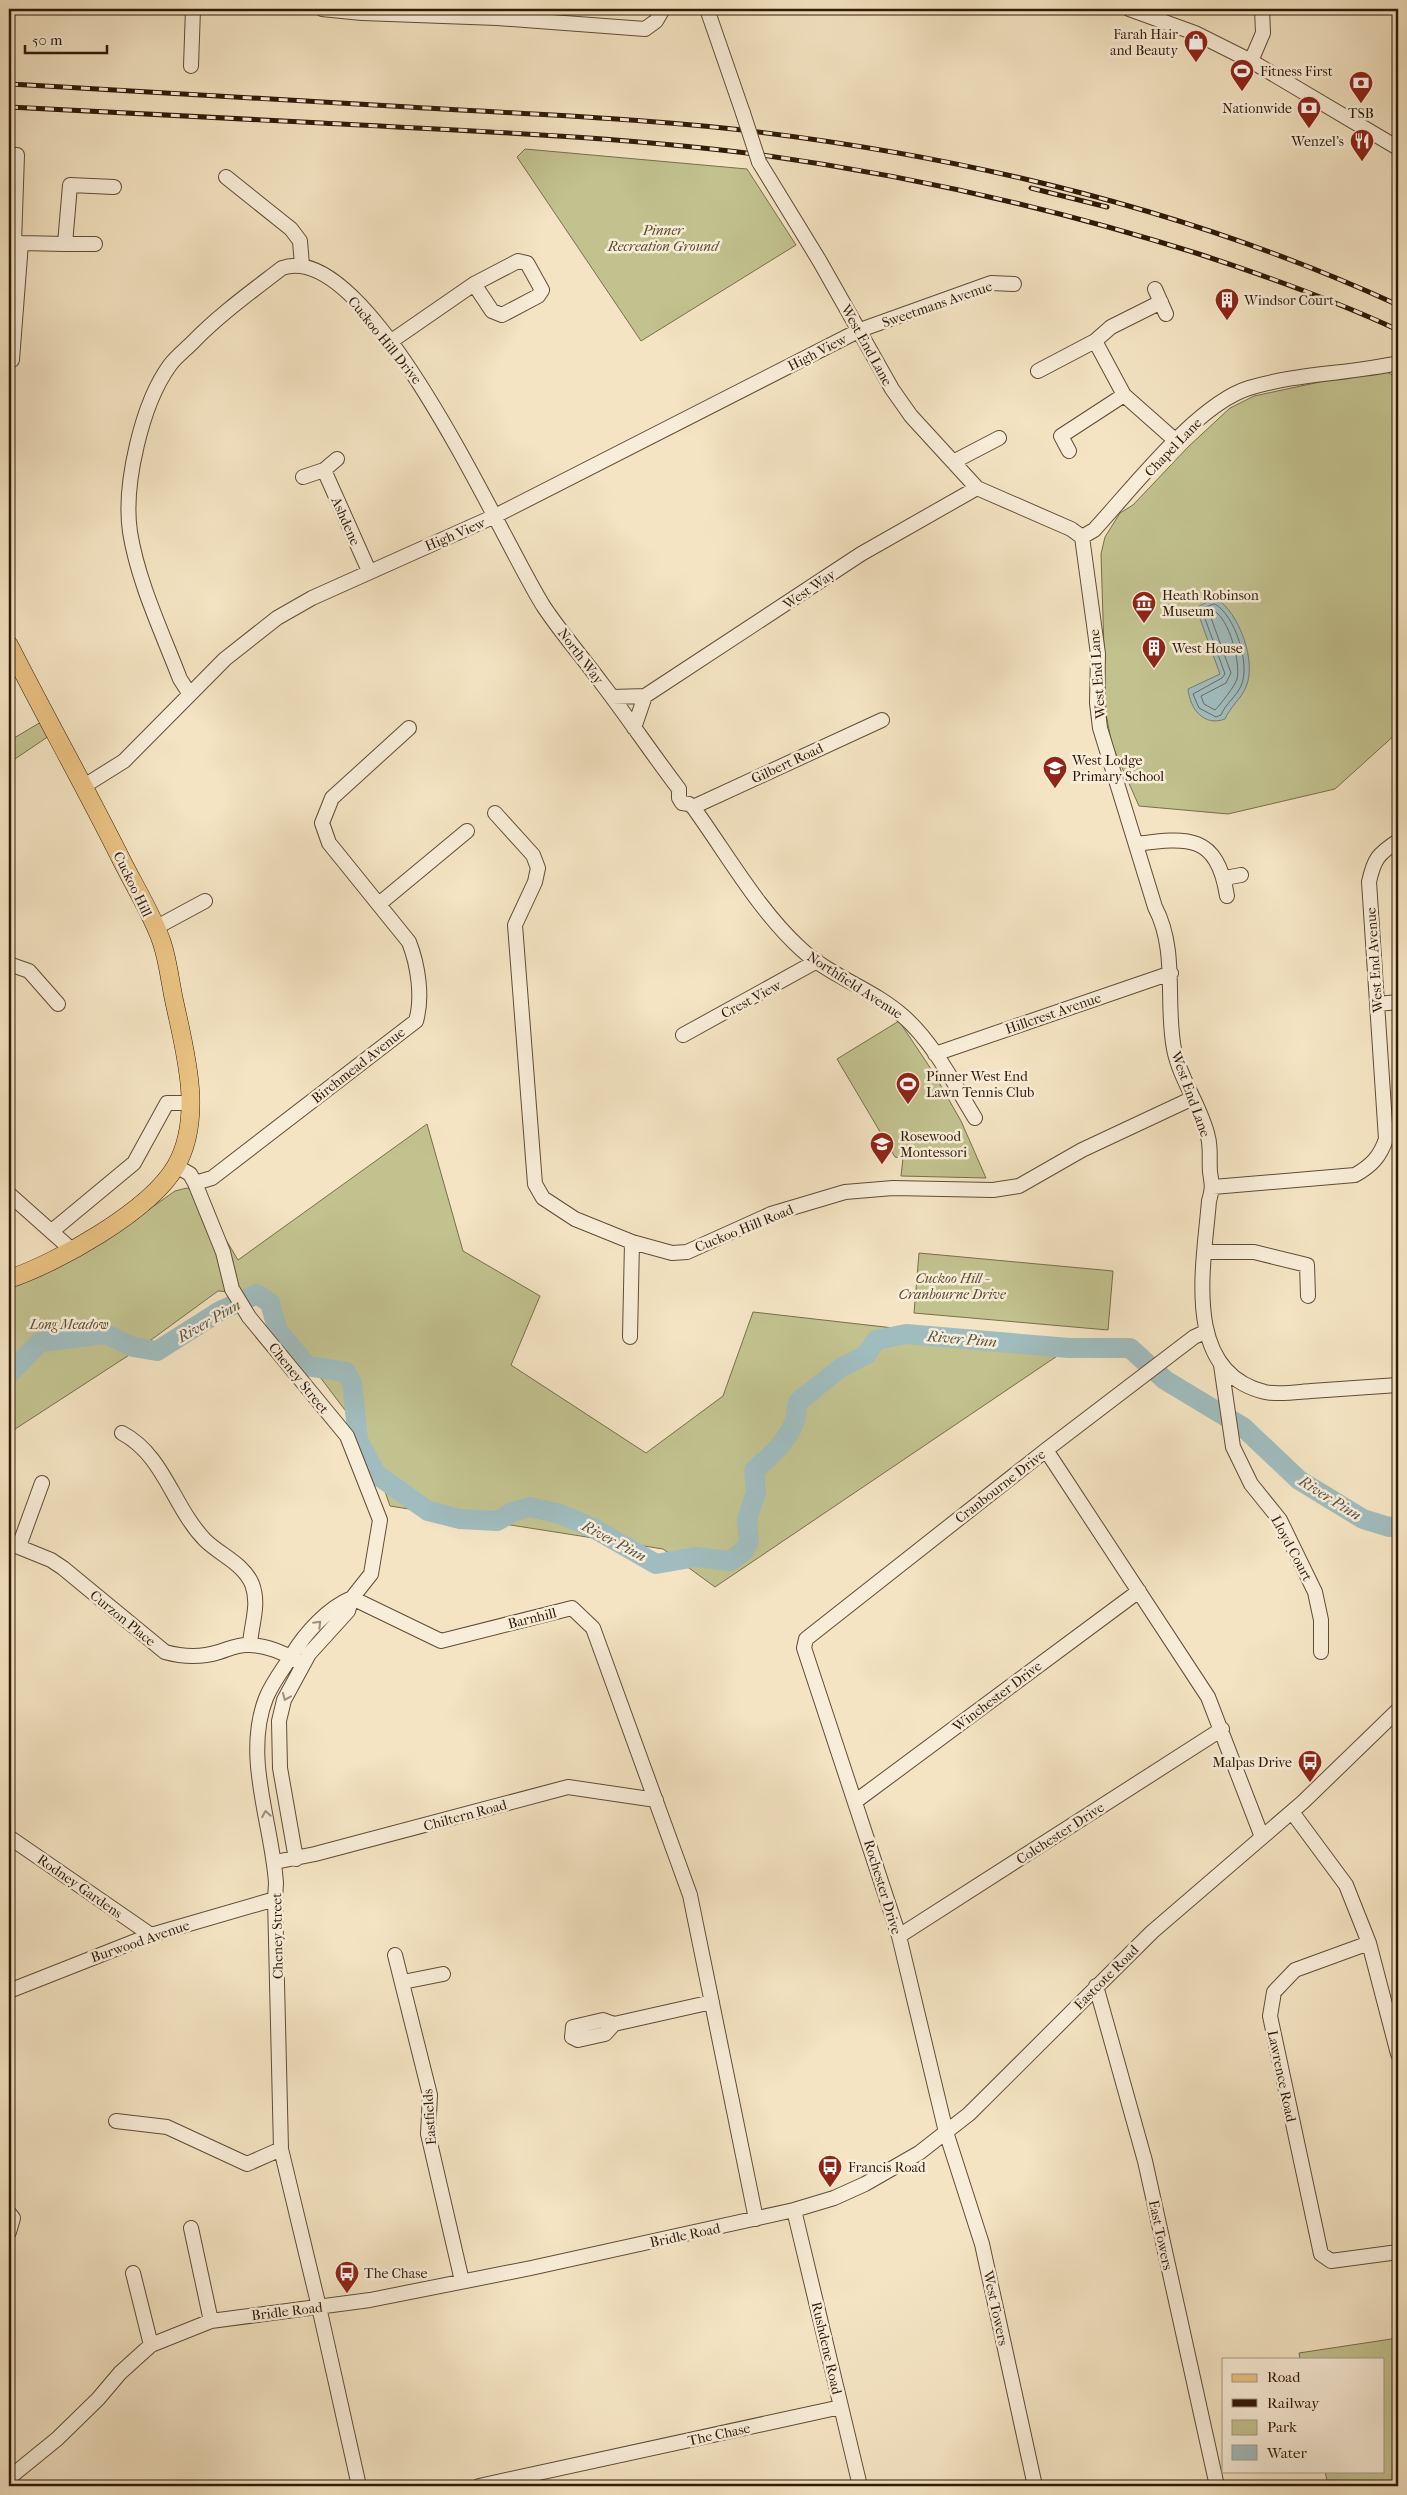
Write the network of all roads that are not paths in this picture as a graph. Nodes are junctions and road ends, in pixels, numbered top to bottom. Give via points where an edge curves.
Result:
1 (193, 9) edge
2 (322, 9) edge
3 (663, 9) edge
4 (707, 9) edge
5 (1129, 9) edge
6 (1262, 9) edge
7 (1251, 61) junction
8 (191, 66) dead end
9 (1398, 148) edge
10 (9, 155) edge
11 (226, 178) dead end
12 (114, 187) dead end
13 (15, 243) edge
14 (65, 244) junction
15 (95, 244) dead end
16 (302, 265) junction
17 (474, 284) junction
18 (1014, 284) dead end
19 (1161, 302) dead end
20 (12, 308) edge
21 (860, 330) junction
22 (1095, 340) junction
23 (390, 342) junction
24 (12, 360) dead end
25 (1398, 363) edge
26 (1038, 371) dead end
27 (1124, 395) junction
28 (999, 438) dead end
29 (1176, 441) junction
30 (1069, 451) dead end
31 (337, 460) dead end
32 (953, 462) junction
33 (324, 470) junction
34 (303, 477) dead end
35 (977, 488) junction
36 (495, 516) junction
37 (1082, 537) junction
38 (369, 571) junction
39 (9, 645) edge
40 (189, 693) junction
41 (645, 696) junction
42 (612, 697) junction
43 (882, 720) dead end
44 (409, 728) dead end
45 (634, 728) junction
46 (84, 786) junction
47 (691, 806) junction
48 (495, 813) dead end
49 (467, 831) dead end
50 (1398, 841) edge
51 (1136, 844) junction
52 (1241, 875) dead end
53 (1224, 878) junction
54 (1228, 896) dead end
55 (205, 901) dead end
56 (379, 904) junction
57 (155, 928) junction
58 (817, 961) junction
59 (9, 964) edge
60 (1171, 973) junction
61 (1398, 1002) edge
62 (58, 1004) dead end
63 (1378, 1004) junction
64 (683, 1035) dead end
65 (935, 1054) junction
66 (1193, 1098) junction
67 (190, 1103) junction
68 (975, 1118) dead end
69 (176, 1166) junction
70 (195, 1183) junction
71 (1213, 1187) junction
72 (9, 1194) edge
73 (52, 1231) junction
74 (632, 1242) junction
75 (72, 1250) junction
76 (1205, 1252) junction
77 (9, 1279) edge
78 (1308, 1296) dead end
79 (1205, 1332) junction
80 (630, 1337) dead end
81 (1221, 1365) junction
82 (1398, 1385) edge
83 (122, 1433) dead end
84 (1046, 1450) junction
85 (42, 1482) dead end
86 (14, 1544) edge
87 (1139, 1590) junction
88 (352, 1598) junction
89 (250, 1644) junction
90 (804, 1648) joint
91 (1320, 1652) dead end
92 (297, 1660) junction
93 (1398, 1710) edge
94 (1222, 1729) junction
95 (656, 1800) junction
96 (856, 1801) junction
97 (1292, 1812) junction
98 (9, 1837) edge
99 (1262, 1837) junction
100 (296, 1858) junction
101 (275, 1862) junction
102 (275, 1899) junction
103 (151, 1935) junction
104 (899, 1936) junction
105 (1369, 1943) junction
106 (395, 1955) dead end
107 (443, 1974) dead end
108 (403, 1982) junction
109 (1096, 1986) junction
110 (9, 1991) edge
111 (712, 2002) junction
112 (614, 2024) dead end
113 (1398, 2054) edge
114 (116, 2121) dead end
115 (946, 2132) junction
116 (281, 2149) junction
117 (794, 2210) junction
118 (9, 2213) edge
119 (756, 2219) junction
120 (191, 2228) dead end
121 (9, 2232) edge
122 (1398, 2252) edge
123 (133, 2273) dead end
124 (462, 2281) junction
125 (319, 2307) junction
126 (211, 2321) junction
127 (151, 2345) junction
128 (841, 2407) junction
129 (9, 2478) edge
130 (359, 2486) edge
131 (479, 2486) edge
132 (860, 2486) edge
133 (1035, 2486) edge
134 (1217, 2486) edge

1 - 8 street
2 - 3 street via 645,29 656,21
4 - 21 street, West End Lane, bridge via 759,162
5 - 7 street via 1194,33
6 - 7 street via 1264,33
7 - 9 street
10 - 13 street via 17,155
11 - 16 street via 292,229 300,241
12 - 14 street via 70,185
13 - 14 street
13 - 20 street
14 - 15 street
16 - 23 street, Cuckoo Hill Drive via 316,270 355,300
16 - 40 street via 282,268 217,317 170,364 153,397 135,455 129,497 130,530 137,562 180,679
17 - 17 street via 492,311 502,314 538,296 542,290 527,263 518,260
17 - 23 street
18 - 21 street, Sweetmans Avenue via 991,283
19 - 22 street via 1110,326
20 - 24 street
21 - 32 street, West End Lane via 892,389 911,416
21 - 36 street, High View
22 - 26 street
22 - 27 street
23 - 36 street, Cuckoo Hill Drive via 427,393
25 - 29 street, Chapel Lane via 1305,376 1249,388 1232,395 1198,419
27 - 29 street
27 - 30 street via 1061,436
28 - 32 street
29 - 37 street, Chapel Lane via 1094,530
31 - 33 street
32 - 35 street, West End Lane
33 - 34 street
33 - 38 street, Ashdene
35 - 37 street, West End Lane via 1071,529
35 - 41 street, West Way via 862,554
36 - 38 street, High View
36 - 42 street, North Way via 544,606
37 - 51 street, West End Lane via 1098,654 1100,728
38 - 40 street, High View via 277,618 225,659
39 - 46 main road, Cuckoo Hill
40 - 46 street, High View via 124,761
41 - 42 street
41 - 45 street
42 - 45 street, North Way
43 - 47 street, Gilbert Road
44 - 56 street, Birchmead Avenue via 332,798 322,823 328,843
45 - 47 street, North Way via 679,789 687,792
46 - 57 main road, Cuckoo Hill
47 - 58 street, Northfield Avenue via 778,925
48 - 74 street, Cuckoo Hill Road via 533,855 538,868 515,925 535,1184 542,1198 575,1219
49 - 56 street
50 - 63 street, West End Avenue via 1373,863 1369,882
51 - 53 street via 1173,839 1192,841 1221,867
51 - 60 street, West End Lane via 1155,907 1164,924
52 - 53 street
53 - 54 street
55 - 57 street
56 - 70 street, Birchmead Avenue via 409,942 415,956 420,1007 416,1021 212,1178
57 - 67 main road, Cuckoo Hill via 162,942 185,1053
58 - 64 street, Crest View
58 - 65 street, Northfield Avenue via 903,1016
59 - 62 street via 29,971
60 - 65 street, Hillcrest Avenue
60 - 66 street, West End Lane via 1174,1050
61 - 63 street
63 - 71 street, West End Avenue via 1386,1139 1382,1152 1372,1165 1342,1178
65 - 68 street, Northfield Avenue
66 - 71 street, West End Lane via 1208,1138
66 - 74 street, Cuckoo Hill Road via 1082,1150 1019,1186 993,1190 893,1188 845,1192 771,1214 687,1252 672,1253
67 - 69 main road, Cuckoo Hill via 186,1143
67 - 73 street via 167,1103 134,1163
69 - 70 street, Cheney Street via 190,1174
69 - 75 main road, Cuckoo Hill via 164,1182 132,1211
70 - 88 street, Cheney Street via 222,1252 232,1289 249,1317 347,1436 380,1520 371,1574
71 - 76 street, West End Lane
72 - 73 street
73 - 75 street
74 - 80 street
75 - 77 main road, Cuckoo Hill
76 - 78 street via 1254,1252 1306,1264
76 - 79 street, West End Lane via 1202,1298
79 - 81 street, West End Lane
79 - 84 street, Cranbourne Drive via 1194,1337
81 - 82 street, West End Lane via 1240,1382 1266,1392
81 - 91 street, Lloyd Court via 1233,1446 1251,1484 1280,1520 1315,1592 1321,1620
83 - 89 street via 135,1440 153,1459 190,1524 238,1565 248,1579 256,1603
84 - 87 street
84 - 90 street, Cranbourne Drive via 806,1639
85 - 86 street
86 - 89 street, Curzon Place via 64,1568 164,1652 200,1657
87 - 94 street via 1208,1697
87 - 96 street, Winchester Drive
88 - 92 street, Cheney Street via 348,1611 309,1654
88 - 95 street, Barnhill via 442,1641 572,1608 593,1628
89 - 92 street
90 - 96 street, Rochester Drive
92 -> 100 street, Cheney Street via 279,1721 280,1768
101 -> 92 street, Cheney Street via 258,1770 259,1723 267,1697
93 - 97 street, Eastcote Road
94 - 99 street
94 - 104 street, Colchester Drive
95 - 100 street, Chiltern Road via 568,1787
95 - 111 street via 690,1895
96 - 104 street, Rochester Drive
97 - 99 street, Eastcote Road
97 - 105 street via 1346,1885
98 - 103 street, Rodney Gardens
99 - 109 street, Eastcote Road via 1152,1932
100 - 101 street, Chiltern Road
101 - 102 street, Cheney Street
102 - 103 street, Burwood Avenue
102 - 116 street, Cheney Street
103 - 110 street, Burwood Avenue
104 - 115 street, Rochester Drive
105 - 113 street
105 - 122 street, Lawrence Road via 1295,1970 1274,1992 1270,2016 1321,2254 1331,2261
106 - 108 street, Eastfields
107 - 108 street
108 - 124 street, Eastfields via 430,2095 428,2134
109 - 115 street, Eastcote Road via 1015,2070
109 - 134 street, East Towers via 1145,2160
111 - 112 street
111 - 119 street
114 - 116 street via 167,2127 246,2164
115 - 117 street, Eastcote Road via 919,2153 866,2184
115 - 133 street, West Towers via 982,2244
116 - 125 street, Cheney Street
117 - 119 street, Bridle Road
117 - 128 street, Rushdene Road
118 - 121 street via 13,2218
119 - 124 street, Bridle Road
120 - 126 street
123 - 127 street
124 - 125 street, Bridle Road
125 - 126 street, Bridle Road
125 - 130 street
126 - 127 street, Bridle Road
127 - 129 street, Bridle Road via 120,2372 57,2439
128 - 131 street, The Chase
128 - 132 street, Rushdene Road

